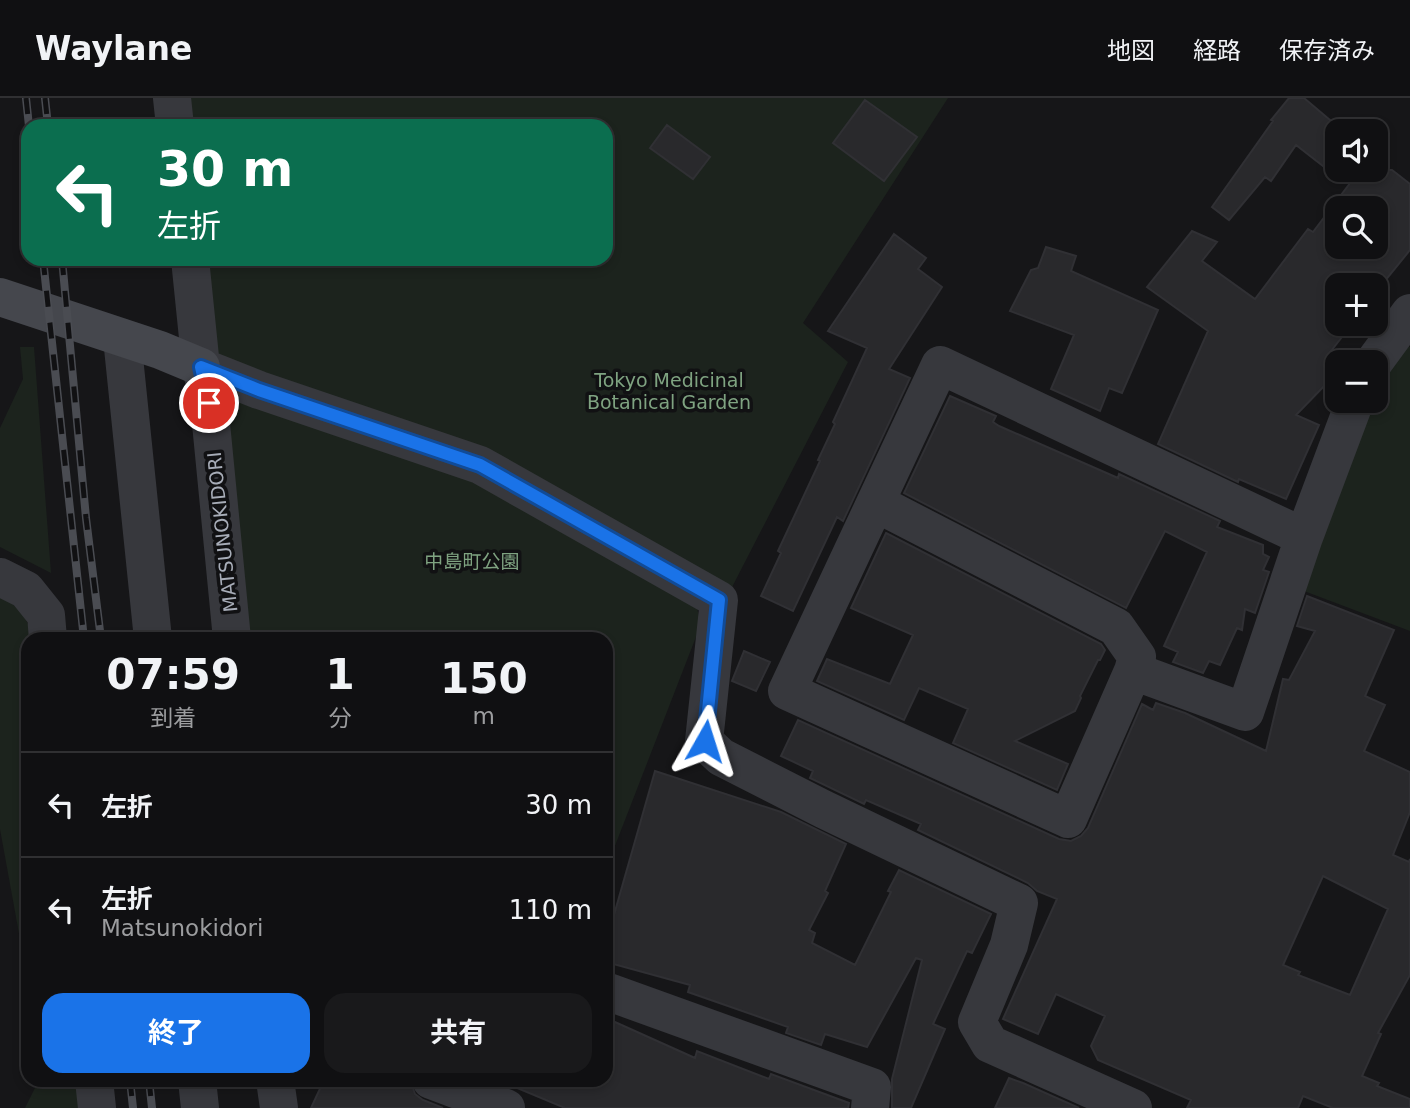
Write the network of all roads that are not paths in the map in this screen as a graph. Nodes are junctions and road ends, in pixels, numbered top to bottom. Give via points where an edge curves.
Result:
1 (172, 98) edge
2 (174, 119) edge
3 (191, 266) edge
4 (0, 297) edge
5 (1410, 313) edge
6 (122, 338) junction
7 (1383, 350) edge
8 (201, 367) junction
9 (1350, 413) edge
10 (876, 503) junction
11 (1304, 537) junction
12 (0, 577) edge
13 (47, 632) edge
14 (152, 632) edge
15 (231, 632) edge
16 (1133, 671) junction
17 (613, 993) edge
18 (95, 1087) edge
19 (198, 1087) edge
20 (276, 1087) edge
21 (450, 1087) edge
22 (97, 1108) edge
23 (200, 1108) edge
24 (279, 1108) edge
25 (506, 1108) edge
26 (870, 1108) edge
27 (1133, 1108) edge

1 - 2 street
3 - 8 street, MATSUNOKIDORI
4 - 6 street
5 - 7 street
6 - 8 street
6 - 14 street
8 - 15 street, MATSUNOKIDORI via 209,403
8 - 27 street via 480,465 719,600 705,741 721,757 1019,903 1009,945 977,1022 982,1031 990,1045
9 - 11 street
10 - 11 street via 940,365
10 - 16 street via 1116,627 1137,657
10 - 16 street via 787,691 1068,819
11 - 16 street via 1245,712
12 - 13 street via 26,590 46,615
17 - 26 street via 872,1087
18 - 22 street
19 - 23 street
20 - 24 street
21 - 25 street

